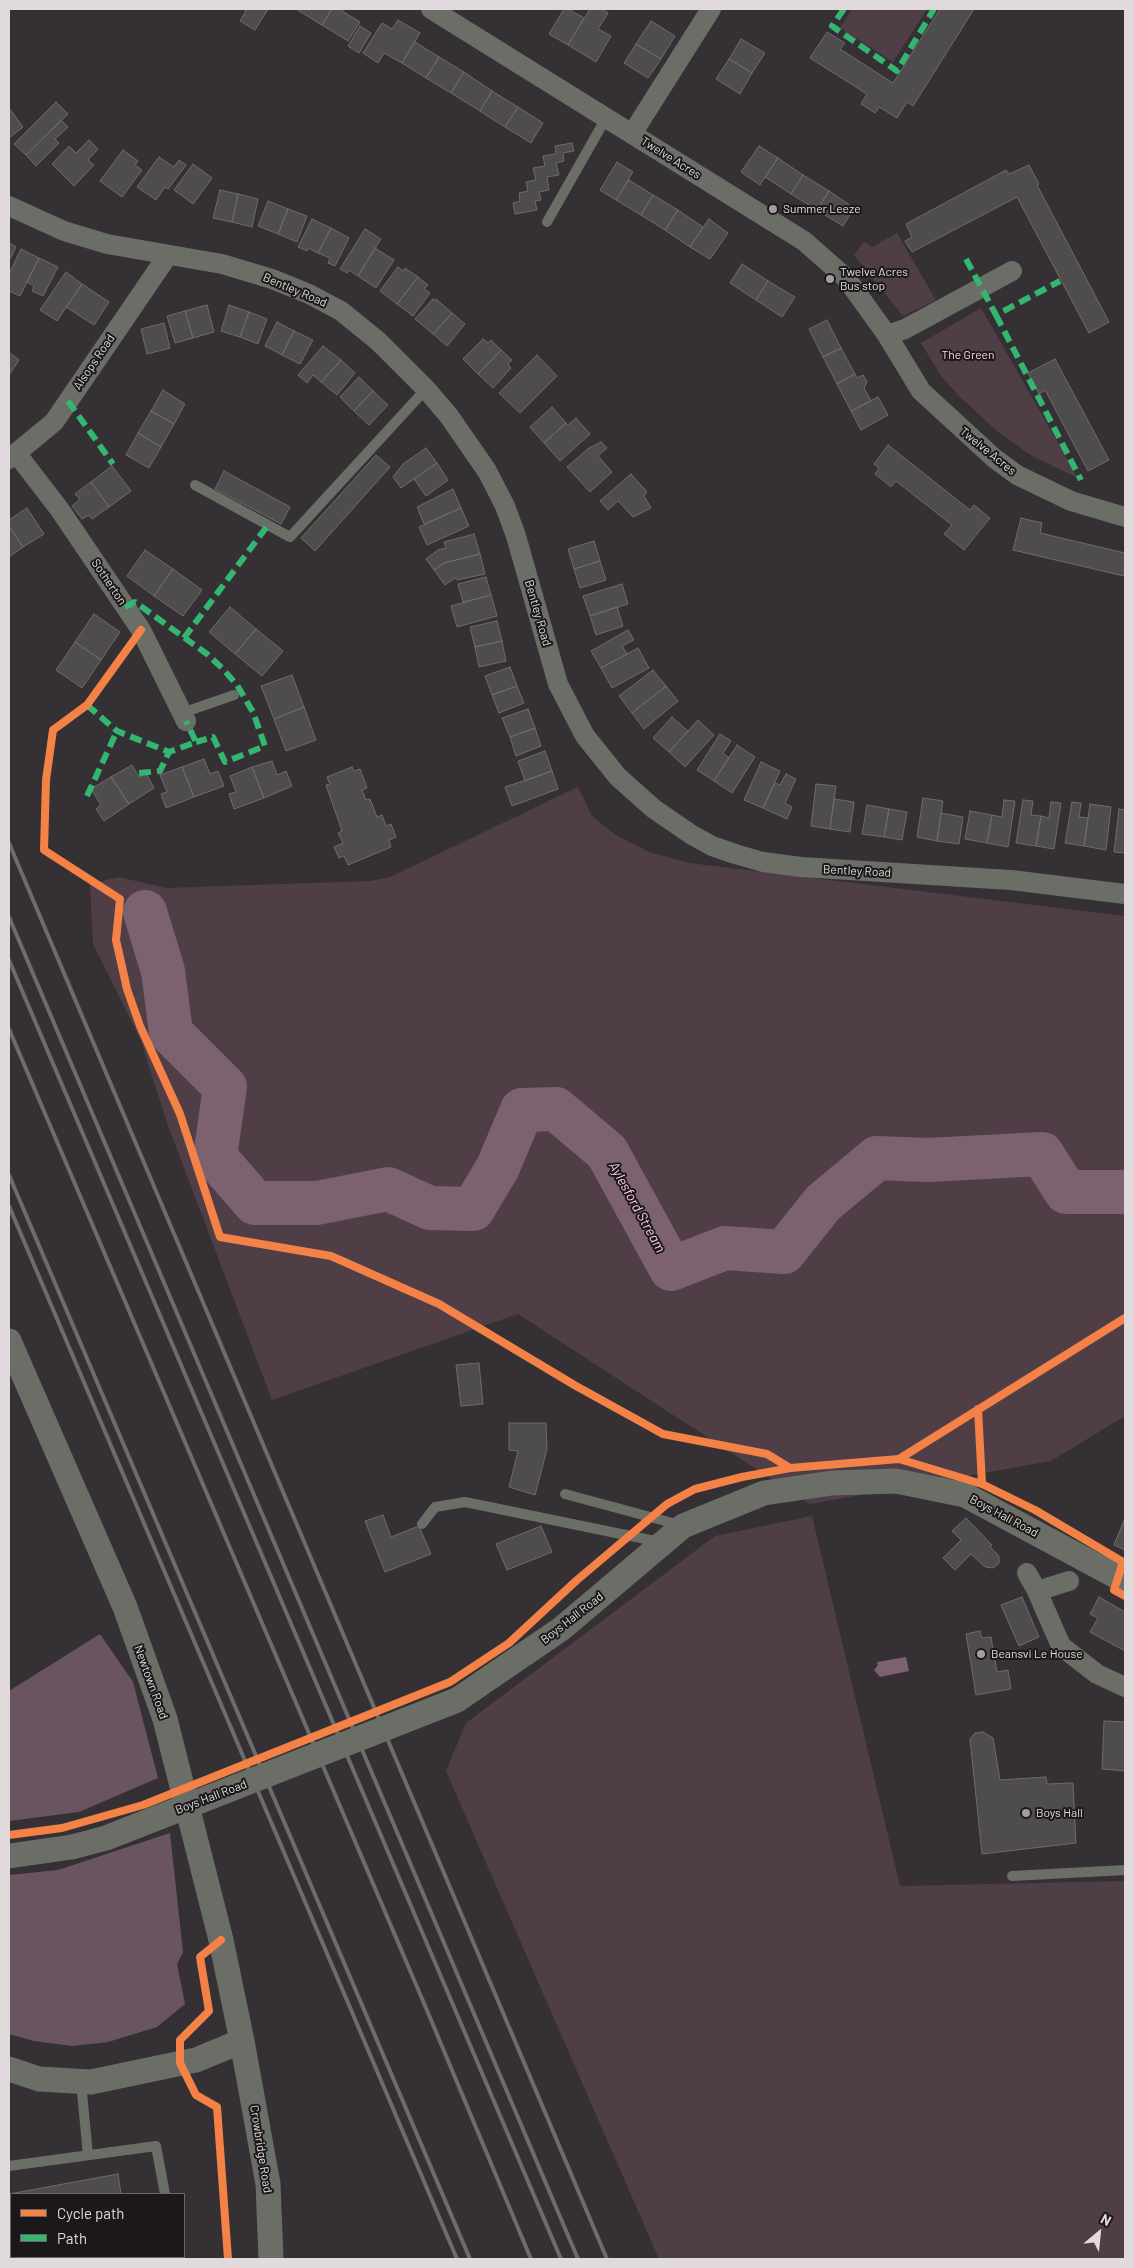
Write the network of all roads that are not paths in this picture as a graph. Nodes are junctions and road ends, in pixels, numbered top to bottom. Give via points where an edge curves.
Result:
1 (431, 9) edge
2 (711, 9) edge
3 (606, 118) junction
4 (632, 134) junction
5 (9, 206) edge
6 (547, 222) dead end
7 (168, 255) junction
8 (1012, 271) dead end
9 (887, 335) junction
10 (426, 389) junction
11 (13, 456) edge
12 (195, 484) dead end
13 (1125, 517) edge
14 (234, 695) dead end
15 (184, 717) joint
16 (1125, 894) edge
17 (9, 1341) edge
18 (565, 1494) dead end
19 (422, 1524) dead end
20 (683, 1526) junction
21 (662, 1543) junction
22 (1027, 1573) dead end
23 (1069, 1581) dead end
24 (1125, 1581) edge
25 (1037, 1591) junction
26 (1125, 1687) edge
27 (9, 1856) edge
28 (1125, 1870) edge
29 (1012, 1876) dead end
30 (242, 2041) junction
31 (9, 2069) edge
32 (81, 2081) junction
33 (88, 2155) junction
34 (9, 2166) edge
35 (165, 2193) edge
36 (270, 2259) edge

1 - 3 street, Twelve Acres
2 - 4 street
3 - 4 street, Twelve Acres
3 - 6 lane
4 - 9 street, Twelve Acres via 804,241 846,278
5 - 7 street, Bentley Road via 64,231 107,244
7 - 10 street, Bentley Road via 222,264 309,294 341,311 378,341
7 - 11 street, Alsops Road via 54,422
8 - 9 street via 905,329
9 - 13 street, Twelve Acres via 921,391 994,458 1017,475 1071,501
10 - 12 lane via 290,537
10 - 16 street, Bentley Road via 468,440 505,506 558,684 570,709 585,736 618,777 654,809 712,846 763,862 801,868 1011,880
11 - 15 street, Sotherton via 60,510 141,630
14 - 15 lane
17 - 30 street, Newtown Road via 125,1608 165,1719 221,1940
18 - 20 lane
19 - 21 lane via 435,1507 465,1502
20 - 21 street, Boys Hall Road
20 - 24 street, Boys Hall Road via 764,1494 832,1483 896,1481 965,1495
21 - 27 street, Boys Hall Road, bridge via 561,1629 457,1700 106,1838 72,1847
22 - 25 street
23 - 25 street
25 - 26 street via 1061,1646 1097,1674
28 - 29 lane
30 - 32 street via 196,2060 91,2082
30 - 36 street, Crowbridge Road via 268,2184
31 - 32 street via 39,2079
32 - 33 lane
33 - 34 lane
33 - 35 lane via 156,2146

